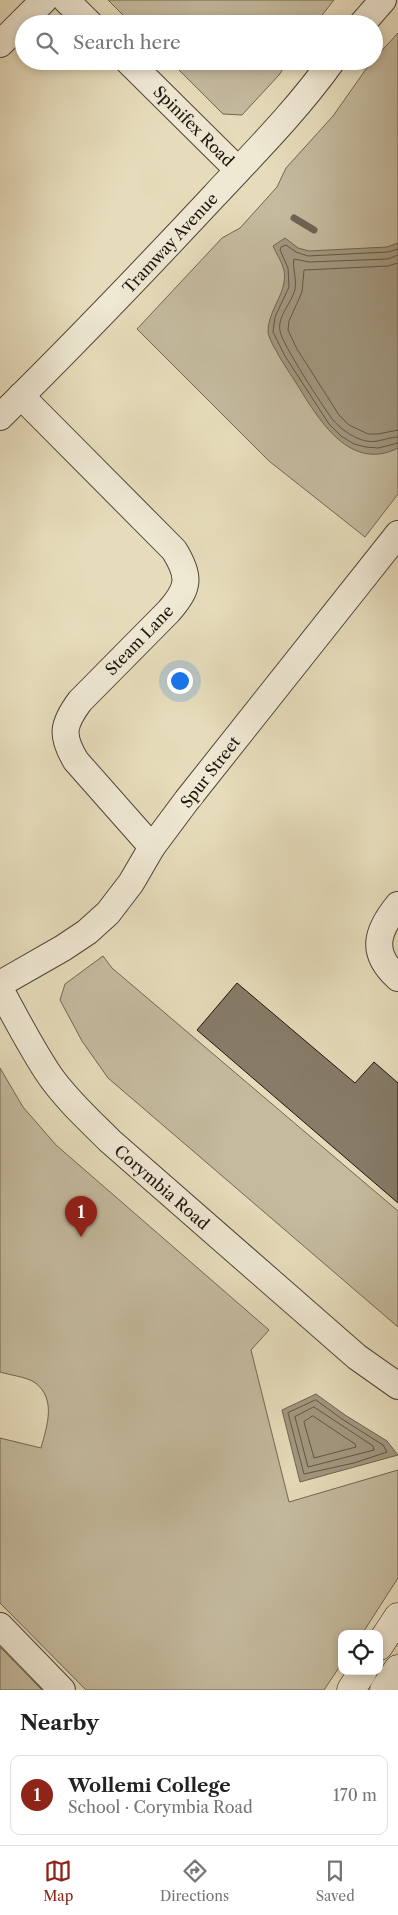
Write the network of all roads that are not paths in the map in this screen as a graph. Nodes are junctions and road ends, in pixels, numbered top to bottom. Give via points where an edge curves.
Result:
1 (44, 0) edge
2 (66, 0) edge
3 (384, 0) edge
4 (29, 15) edge
5 (81, 15) edge
6 (370, 15) edge
7 (15, 29) edge
8 (0, 44) edge
9 (137, 70) edge
10 (325, 70) edge
11 (238, 170) junction
12 (21, 396) junction
13 (0, 417) edge
14 (398, 534) edge
15 (152, 848) junction
16 (398, 904) edge
17 (398, 978) edge
18 (0, 984) edge
19 (0, 989) edge
20 (357, 1357) junction
21 (398, 1386) edge
22 (398, 1406) edge
23 (398, 1617) edge
24 (0, 1626) edge
25 (383, 1640) edge
26 (398, 1669) edge
27 (360, 1675) edge
28 (62, 1690) edge
29 (351, 1690) edge
30 (384, 1690) edge

1 - 4 street
2 - 5 street
3 - 6 street
7 - 8 street
9 - 11 street, Spinifex Road
10 - 11 street, Tramway Avenue
11 - 12 street, Tramway Avenue via 128,289
12 - 13 street, Tramway Avenue
12 - 15 street, Steam Lane via 174,550 182,562 186,580 182,596 80,701 64,729 67,745 76,761
14 - 15 street, Spur Street
15 - 18 street, Spur Street via 108,913 87,932
16 - 17 street via 382,926 378,944 383,962
19 - 20 street, Corymbia Road via 51,1076 77,1108 110,1141
20 - 21 street, Corymbia Road
20 - 22 street, Corymbia Road
23 - 25 main road
24 - 28 street
26 - 30 main road
27 - 29 main road

